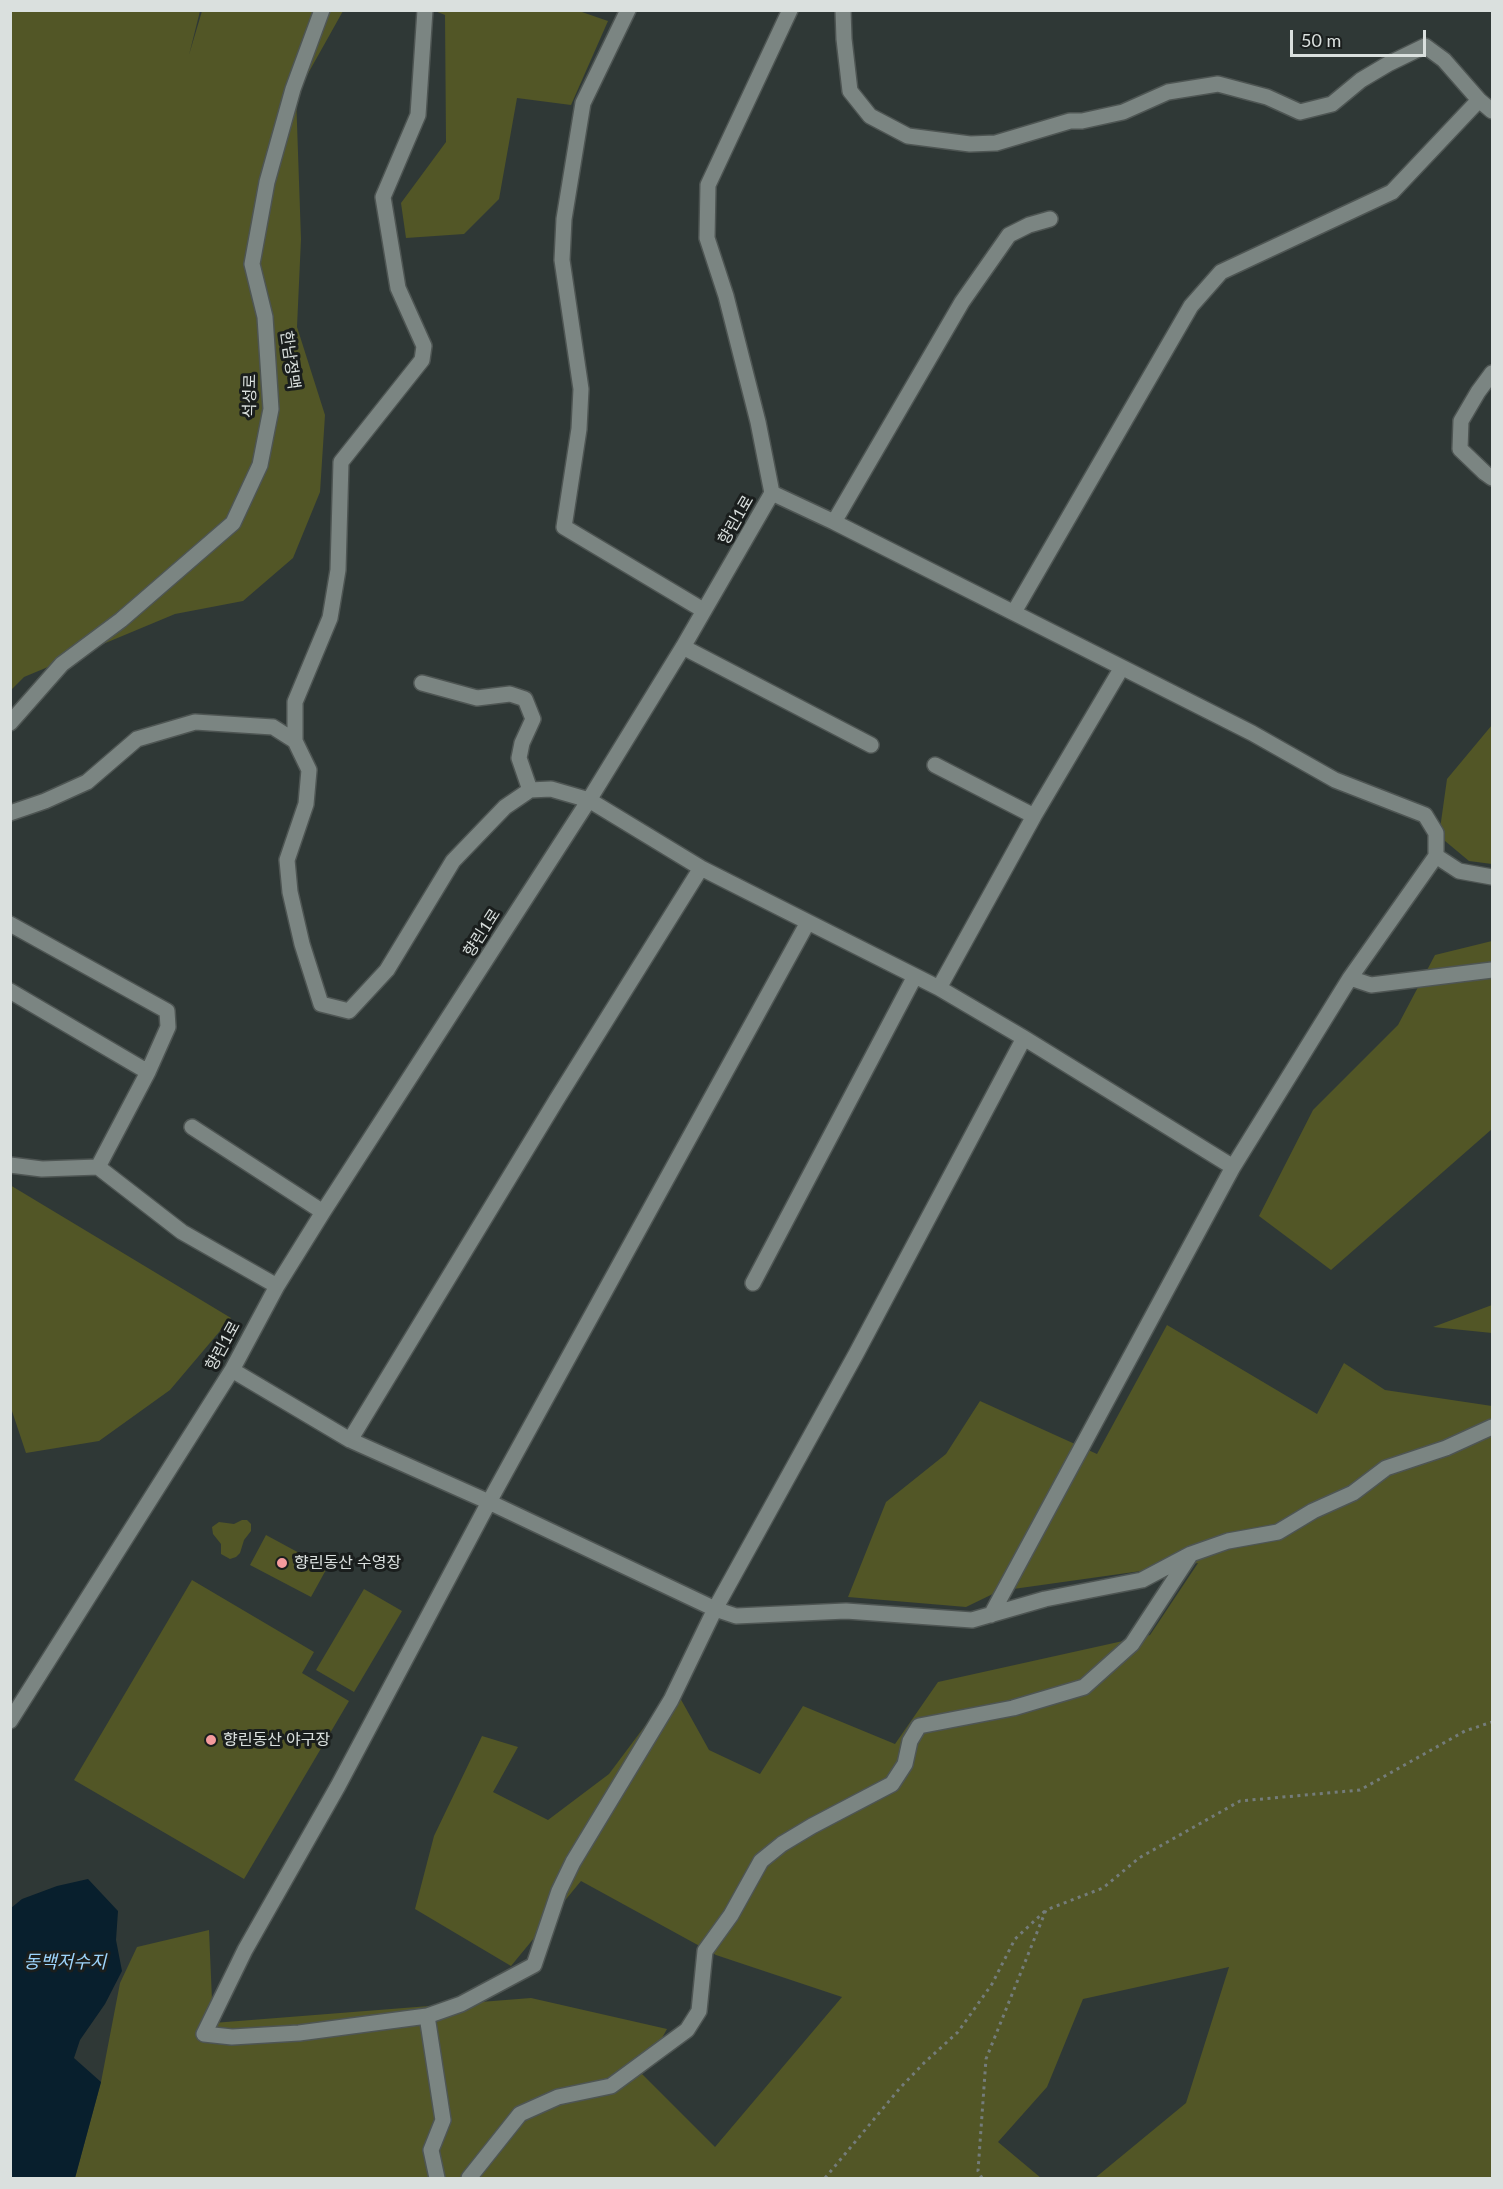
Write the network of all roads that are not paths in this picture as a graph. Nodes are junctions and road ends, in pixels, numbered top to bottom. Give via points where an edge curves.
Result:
1 (322, 10) edge
2 (425, 10) edge
3 (628, 10) edge
4 (790, 10) edge
5 (843, 10) edge
6 (1479, 100) junction
7 (1492, 111) edge
8 (1050, 219) dead end
9 (1492, 373) edge
10 (1492, 382) edge
11 (1478, 392) junction
12 (1492, 477) edge
13 (772, 493) junction
14 (834, 522) junction
15 (703, 610) junction
16 (1014, 612) junction
17 (683, 647) junction
18 (1121, 669) junction
19 (422, 683) dead end
20 (10, 723) edge
21 (295, 741) junction
22 (871, 745) dead end
23 (935, 765) dead end
24 (530, 790) junction
25 (589, 800) junction
26 (10, 813) edge
27 (1034, 816) junction
28 (1436, 856) junction
29 (701, 868) junction
30 (1492, 877) edge
31 (808, 922) junction
32 (10, 924) edge
33 (1492, 970) edge
34 (915, 976) junction
35 (1350, 978) junction
36 (939, 988) junction
37 (10, 991) edge
38 (1024, 1038) junction
39 (148, 1072) junction
40 (192, 1127) dead end
41 (10, 1165) edge
42 (98, 1167) junction
43 (1233, 1167) junction
44 (323, 1212) junction
45 (753, 1283) dead end
46 (277, 1286) junction
47 (231, 1370) junction
48 (1492, 1427) edge
49 (350, 1440) junction
50 (489, 1502) junction
51 (1191, 1554) junction
52 (715, 1609) junction
53 (991, 1615) junction
54 (10, 1721) edge
55 (427, 2016) junction
56 (437, 2178) edge
57 (469, 2178) edge

1 - 20 street, 석성로 via 292,90 267,182 252,264 265,317 271,409 260,465 233,523 121,620 62,664
2 - 21 street via 418,115 383,197 398,288 424,346 422,360 341,462 338,570 330,618 295,702
3 - 15 street via 582,104 564,219 562,260 581,389 564,527
4 - 13 street via 708,185 707,238 726,296
5 - 6 street via 850,91 870,116 908,136 970,144 996,143 1123,112 1168,92 1218,84 1267,97 1300,112 1332,104 1361,80 1425,46
6 - 7 street
6 - 16 street via 1392,192 1221,272 1191,306
8 - 14 street via 1009,235 962,302
9 - 11 street
10 - 11 street
11 - 12 street via 1461,421 1460,449
13 - 14 street, 향린1로
13 - 15 street, 향린1로
14 - 16 street, 향린1로
15 - 17 street, 향린1로
16 - 18 street, 향린1로
17 - 22 street
17 - 25 street, 향린1로
18 - 27 street
18 - 28 street, 향린1로 via 1252,733 1335,780 1425,816 1436,833
19 - 24 street via 477,698 510,694 525,699 533,719 519,758
21 - 24 street via 309,770 306,804 287,860 290,892 321,1004 349,1011 387,970 453,861 505,807
21 - 26 street via 273,727 195,722 136,739 87,782
23 - 27 street
24 - 25 street via 551,789
25 - 29 street
25 - 44 street, 향린1로
27 - 36 street
28 - 30 street via 1459,871
28 - 35 street
29 - 31 street
29 - 49 street
31 - 34 street
31 - 50 street
32 - 39 street via 167,1011 168,1027
33 - 35 street via 1371,985
34 - 36 street
34 - 45 street
35 - 43 street
36 - 38 street
37 - 39 street
38 - 43 street
38 - 52 street
39 - 42 street
40 - 44 street
41 - 42 street via 42,1170
42 - 46 street via 182,1232
43 - 53 street
44 - 46 street, 향린1로
46 - 47 street, 향린1로
47 - 49 street
47 - 54 street, 향린1로
48 - 51 street via 1386,1468 1353,1493 1278,1532 1228,1541
49 - 50 street
50 - 52 street
50 - 55 street via 338,1786 245,1950 204,2034 232,2037 299,2033
51 - 53 street via 1142,1580 1045,1599
51 - 57 street via 1132,1644 1084,1687 1013,1708 919,1726 905,1764 892,1784 812,1826 761,1861 731,1915 705,1951 699,2011 687,2030 611,2086 558,2097 520,2114
52 - 53 street via 736,1616 846,1611 972,1620
52 - 55 street via 671,1700 573,1862 534,1965 461,2004
55 - 56 street via 442,2120 431,2150

